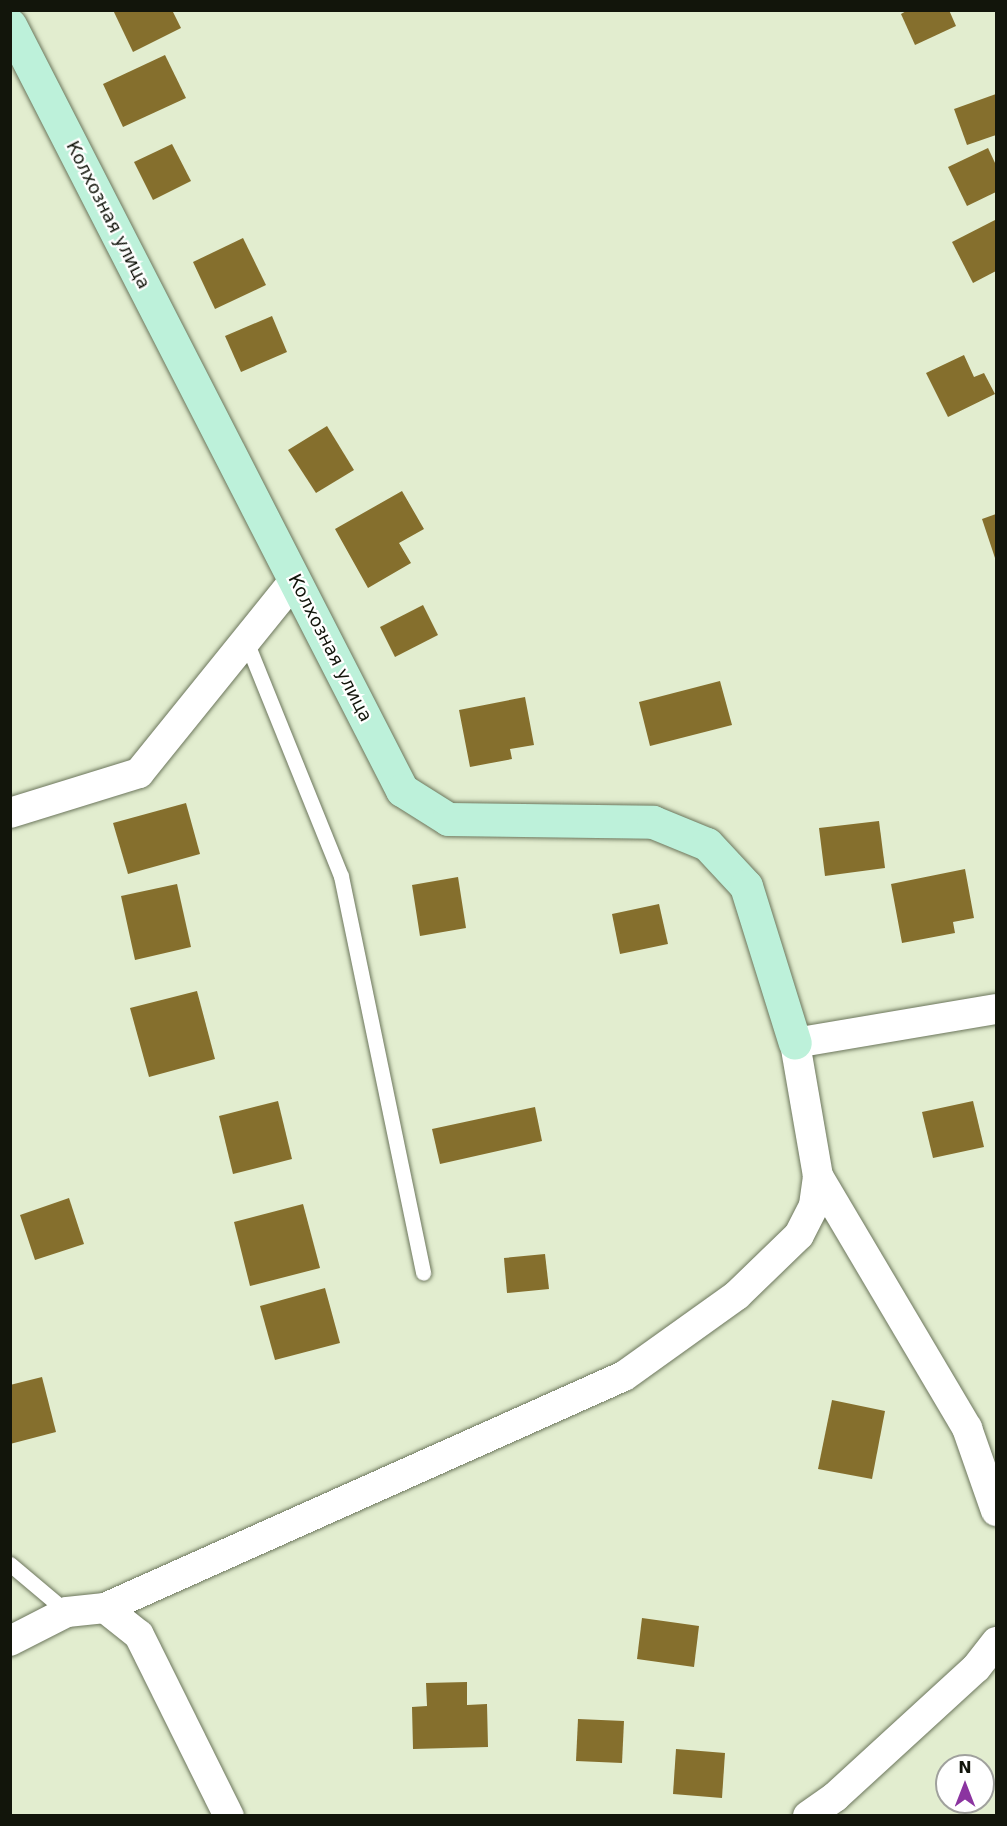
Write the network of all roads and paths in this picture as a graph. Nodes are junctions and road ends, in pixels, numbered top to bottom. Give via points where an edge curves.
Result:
1 (10, 26) edge
2 (295, 580) junction
3 (246, 641) junction
4 (10, 813) edge
5 (996, 1009) edge
6 (795, 1043) junction
7 (818, 1176) junction
8 (423, 1273) dead end
9 (996, 1511) edge
10 (10, 1564) edge
11 (105, 1608) junction
12 (67, 1612) junction
13 (10, 1641) edge
14 (996, 1642) edge
15 (838, 1806) edge
16 (230, 1815) edge
17 (808, 1815) edge

1 - 2 street, Колхозная улица
2 - 3 street
2 - 6 street, Колхозная улица via 402,790 447,819 653,822 707,844 746,886
3 - 4 street via 139,773
3 - 8 lane via 341,876
5 - 6 street
6 - 7 street
7 - 9 street via 967,1428
7 - 11 street via 814,1205 799,1234 737,1295 624,1376
10 - 12 lane
11 - 12 street
11 - 16 street via 139,1635
12 - 13 street
14 - 15 street via 976,1668
15 - 17 street

